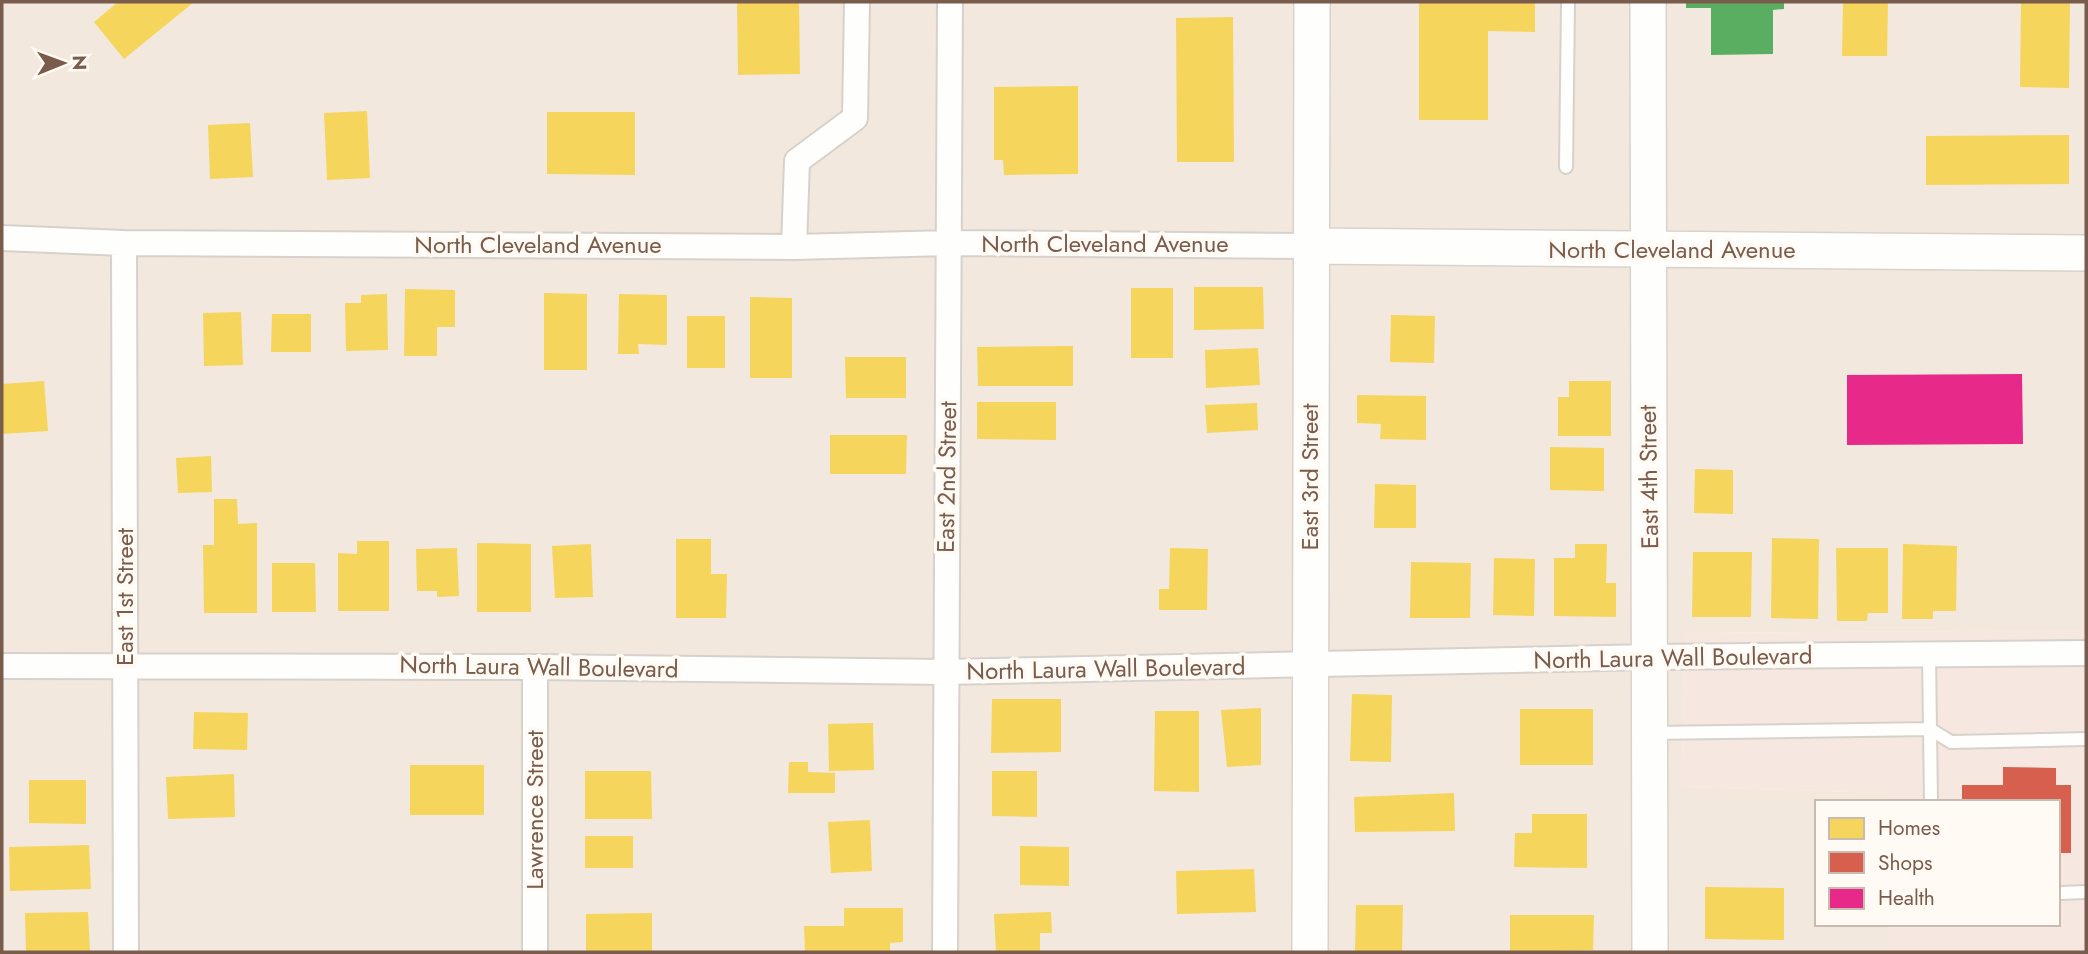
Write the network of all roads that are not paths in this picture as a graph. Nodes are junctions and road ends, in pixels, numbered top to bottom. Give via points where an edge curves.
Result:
1 (857, 2) edge
2 (950, 2) edge
3 (1312, 2) edge
4 (1568, 2) edge
5 (1648, 2) edge
6 (1566, 167) dead end
7 (2, 238) edge
8 (124, 243) junction
9 (949, 243) junction
10 (1310, 246) junction
11 (794, 247) junction
12 (1647, 250) junction
13 (2086, 253) edge
14 (2086, 653) edge
15 (1929, 655) junction
16 (1651, 657) junction
17 (125, 664) junction
18 (1310, 664) junction
19 (2, 666) edge
20 (535, 667) junction
21 (944, 672) junction
22 (1930, 729) junction
23 (1651, 733) junction
24 (2086, 739) edge
25 (1931, 800) edge
26 (2086, 892) edge
27 (2060, 893) edge
28 (126, 952) edge
29 (536, 952) edge
30 (945, 952) edge
31 (1310, 952) edge
32 (1650, 952) edge

1 - 11 street via 855,118 797,161
2 - 9 street, East 2nd Street
3 - 10 street, East 3rd Street
4 - 6 lane
5 - 12 street, East 4th Street
7 - 8 street, North Cleveland Avenue
8 - 11 street, North Cleveland Avenue
8 - 17 street, East 1st Street
9 - 10 street, North Cleveland Avenue
9 - 11 street, North Cleveland Avenue
9 - 21 street, East 2nd Street
10 - 12 street, North Cleveland Avenue
10 - 18 street, East 3rd Street
12 - 13 street, North Cleveland Avenue
12 - 16 street, East 4th Street
14 - 15 street, North Laura Wall Boulevard
15 - 16 street, North Laura Wall Boulevard
15 - 22 lane
16 - 18 street, North Laura Wall Boulevard
16 - 23 street, East 4th Street
17 - 19 street, North Laura Wall Boulevard
17 - 20 street, North Laura Wall Boulevard
17 - 28 street, East 1st Street
18 - 21 street, North Laura Wall Boulevard
18 - 31 street, East 3rd Street
20 - 21 street, North Laura Wall Boulevard
20 - 29 street, Lawrence Street
21 - 30 street, East 2nd Street
22 - 23 lane
22 - 24 lane via 1951,742
22 - 25 lane
23 - 32 street, East 4th Street
26 - 27 lane

